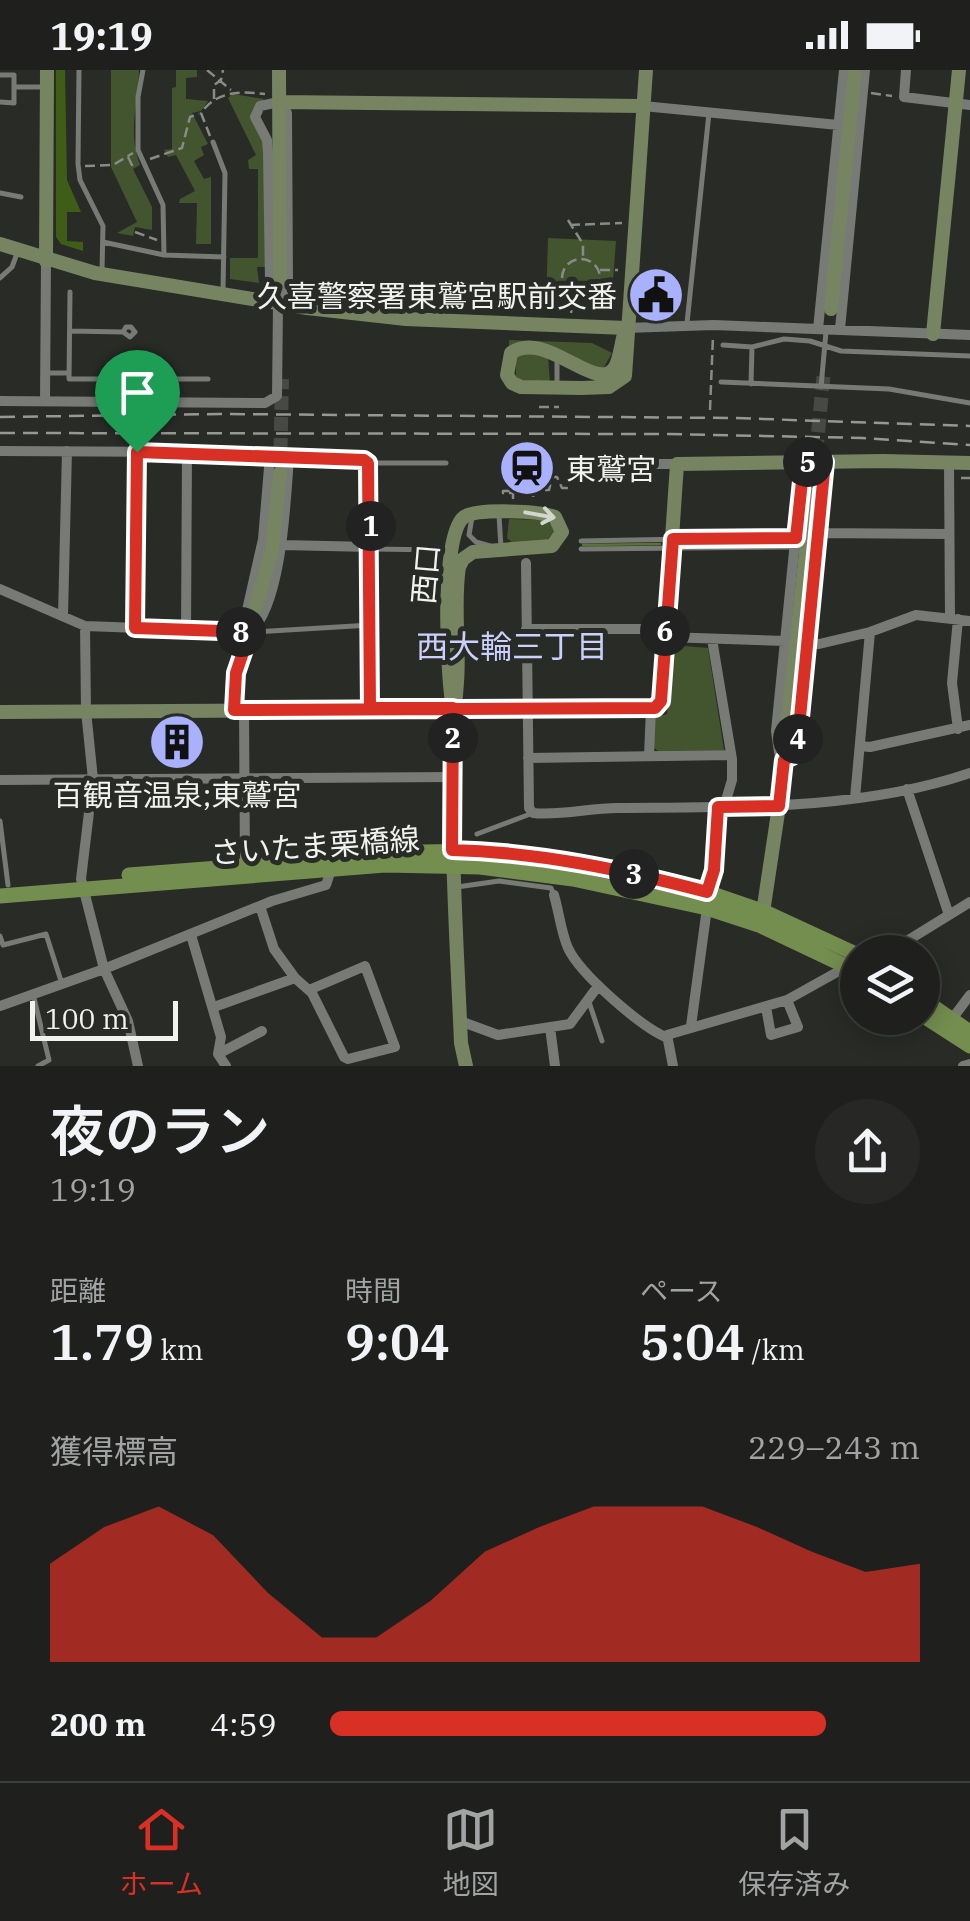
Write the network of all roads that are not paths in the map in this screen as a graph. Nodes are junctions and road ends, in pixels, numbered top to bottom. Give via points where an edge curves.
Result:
1 (48, 70) edge
2 (79, 70) edge
3 (143, 70) edge
4 (280, 70) edge
5 (646, 70) edge
6 (844, 70) edge
7 (855, 70) edge
8 (865, 70) edge
9 (906, 70) edge
10 (960, 70) edge
11 (0, 75) edge
12 (14, 87) junction
13 (47, 87) junction
14 (275, 98) junction
15 (0, 102) edge
16 (963, 104) edge
17 (643, 106) junction
18 (709, 112) junction
19 (838, 125) junction
20 (212, 142) road end
21 (0, 192) edge
22 (21, 197) dead end
23 (103, 242) junction
24 (0, 244) edge
25 (18, 252) junction
26 (164, 255) junction
27 (224, 257) junction
28 (46, 261) junction
29 (102, 274) junction
30 (0, 278) edge
31 (280, 280) dead end
32 (70, 292) dead end
33 (223, 295) junction
34 (278, 304) junction
35 (830, 309) dead end
36 (687, 327) junction
37 (626, 328) junction
38 (822, 329) junction
39 (840, 330) junction
40 (70, 331) junction
41 (123, 332) dead end
42 (933, 334) junction
43 (970, 335) edge
44 (723, 346) dead end
45 (752, 347) junction
46 (825, 347) junction
47 (556, 354) junction
48 (970, 356) edge
49 (577, 365) junction
50 (69, 372) junction
51 (46, 373) junction
52 (165, 379) junction
53 (208, 379) dead end
54 (722, 382) dead end
55 (751, 385) junction
56 (565, 387) junction
57 (821, 387) junction
58 (0, 401) edge
59 (46, 401) junction
60 (165, 402) junction
61 (970, 403) edge
62 (0, 451) edge
63 (67, 451) junction
64 (137, 452) junction
65 (187, 452) junction
66 (270, 456) junction
67 (289, 457) junction
68 (804, 462) junction
69 (825, 462) junction
70 (368, 463) junction
71 (446, 463) dead end
72 (949, 463) junction
73 (581, 464) dead end
74 (677, 464) junction
75 (970, 464) edge
76 (280, 473) tunnel mouth
77 (812, 495) tunnel mouth
78 (499, 512) junction
79 (474, 514) junction
80 (818, 533) junction
81 (949, 534) junction
82 (581, 541) dead end
83 (796, 542) junction
84 (672, 543) junction
85 (282, 545) junction
86 (371, 548) junction
87 (501, 548) junction
88 (580, 549) dead end
89 (440, 550) dead end
90 (526, 562) dead end
91 (0, 591) edge
92 (63, 616) junction
93 (959, 620) edge
94 (371, 624) junction
95 (85, 626) junction
96 (135, 628) junction
97 (526, 629) junction
98 (186, 631) junction
99 (250, 632) junction
100 (870, 632) junction
101 (665, 633) junction
102 (712, 639) junction
103 (786, 641) junction
104 (806, 644) junction
105 (527, 707) junction
106 (370, 708) junction
107 (453, 708) junction
108 (651, 708) junction
109 (239, 710) junction
110 (86, 711) junction
111 (0, 712) edge
112 (964, 727) edge
113 (860, 746) junction
114 (732, 754) junction
115 (649, 756) junction
116 (528, 758) junction
117 (784, 760) junction
118 (453, 777) junction
119 (968, 778) edge
120 (244, 779) junction
121 (0, 780) edge
122 (93, 780) junction
123 (907, 789) junction
124 (855, 798) junction
125 (779, 806) junction
126 (721, 807) junction
127 (533, 813) junction
128 (0, 820) edge
129 (477, 834) dead end
130 (452, 858) junction
131 (245, 866) junction
132 (331, 870) junction
133 (82, 884) junction
134 (454, 887) junction
135 (3, 889) edge
136 (554, 894) joint
137 (707, 900) junction
138 (970, 902) edge
139 (260, 906) junction
140 (949, 915) junction
141 (762, 918) junction
142 (191, 935) junction
143 (917, 935) edge
144 (0, 936) edge
145 (840, 957) edge
146 (104, 969) junction
147 (840, 972) edge
148 (295, 978) junction
149 (62, 984) junction
150 (598, 986) junction
151 (309, 990) junction
152 (33, 994) junction
153 (970, 995) edge
154 (588, 1000) junction
155 (787, 1000) junction
156 (0, 1006) edge
157 (766, 1006) junction
158 (214, 1007) junction
159 (940, 1012) edge
160 (952, 1020) junction
161 (460, 1021) junction
162 (691, 1026) junction
163 (550, 1027) junction
164 (940, 1027) edge
165 (262, 1031) dead end
166 (970, 1032) edge
167 (668, 1038) junction
168 (602, 1041) dead end
169 (970, 1046) edge
170 (218, 1054) junction
171 (38, 1066) edge
172 (138, 1066) edge
173 (226, 1066) edge
174 (466, 1066) edge
175 (555, 1066) edge
176 (674, 1066) edge

1 - 13 street
2 - 23 lane via 79,170 103,226
3 - 26 lane via 138,150 163,205
4 - 14 street
5 - 17 street
6 - 19 street
7 - 35 street
8 - 39 street
9 - 16 street via 904,96
10 - 16 street
11 - 12 lane via 14,75
12 - 13 lane
12 - 15 lane via 14,103
13 - 28 street
14 - 17 street
14 - 31 street
14 - 34 street via 286,113 288,282
14 - 34 street via 256,117 267,140 270,282
16 - 42 street
17 - 18 street
17 - 37 street
18 - 19 street
18 - 36 lane
19 - 38 street
20 - 27 lane via 225,173
21 - 22 lane
23 - 26 lane
23 - 29 lane
24 - 25 street
25 - 28 street
25 - 30 lane
26 - 27 lane
27 - 33 lane
28 - 29 street
28 - 51 street
29 - 33 street
32 - 40 lane
33 - 34 street
34 - 37 street via 390,318
34 - 60 street via 274,399
36 - 37 street
36 - 38 street
37 - 49 street via 611,372 597,375
37 - 56 street via 622,380 609,387
38 - 39 street
38 - 46 lane
39 - 42 street
40 - 41 lane
40 - 50 lane
42 - 43 street
44 - 45 lane
45 - 46 lane via 784,340
45 - 55 lane
46 - 48 lane
46 - 57 lane
47 - 49 street
47 - 56 lane
47 - 56 street via 520,347 506,370 516,385
49 - 56 lane
50 - 51 lane
50 - 52 lane via 69,379
51 - 59 street
52 - 53 lane
52 - 60 lane
54 - 55 lane
55 - 57 lane
57 - 61 lane via 889,389
58 - 59 street
59 - 60 street
62 - 63 street
63 - 64 street
63 - 92 street
64 - 65 street
64 - 96 street
65 - 66 street
65 - 98 street
66 - 67 street
66 - 99 street via 263,540 245,618
67 - 70 street
67 - 85 street
68 - 69 street
68 - 74 street
68 - 83 street
69 - 72 street
69 - 80 street
70 - 71 lane
70 - 86 street
72 - 75 street
72 - 81 street
73 - 74 street
74 - 84 street
76 - 99 street via 272,551
77 - 117 street
78 - 79 street, 西口
78 - 87 lane
78 -> 87 street, 西口 via 549,514 562,526 552,546
79 - 87 lane via 472,539
79 - 107 street, 西口 via 460,521 449,564
80 - 81 street
80 - 104 street
81 - 93 street
82 - 84 lane
83 - 84 lane
83 - 103 street
84 - 88 lane
84 - 101 street
85 - 86 street
85 - 99 street via 262,618
86 - 89 lane
86 - 94 street
87 - 107 street, 西口 via 474,552 458,567
90 - 97 street
91 - 92 street
92 - 95 street
93 - 100 street via 911,615
93 - 112 street via 952,684
94 - 99 lane
94 - 106 street
95 - 96 street
95 - 110 street
96 - 98 street
97 - 101 street
97 - 105 street
98 - 99 street
99 - 109 street via 236,673
100 - 104 street
100 - 113 street
101 - 102 street
101 - 108 street via 661,701
102 - 103 street
102 - 114 street
103 - 117 street via 776,731
104 - 117 street via 798,738
105 - 107 street
105 - 108 street
105 - 116 street
106 - 107 street
106 - 109 street
107 - 118 street
108 - 115 street
109 - 110 street
109 - 120 street
110 - 111 street
110 - 122 street
112 - 113 street
113 - 124 street
114 - 115 street
114 - 126 street via 732,780
115 - 116 street
116 - 127 street
117 - 125 street
118 - 120 street
118 - 130 street
119 - 123 street
120 - 122 street
120 - 131 street
121 - 122 street
122 - 133 street
123 - 124 street
123 - 140 street
124 - 125 street
125 - 126 street
125 - 141 street
126 - 127 street
126 - 137 lane
127 - 129 lane
128 - 135 lane
130 - 131 main road, さいたま栗橋線
130 - 132 main road, さいたま栗橋線
130 - 134 street
130 - 137 main road, さいたま栗橋線 via 562,861
131 - 133 main road, さいたま栗橋線
132 - 133 main road, さいたま栗橋線
132 - 139 street via 326,885
133 - 135 main road, さいたま栗橋線
133 - 146 street
134 - 136 lane via 499,881 552,888
134 - 161 street
136 - 150 street via 569,950
137 - 141 main road, さいたま栗橋線
137 - 162 street
138 - 140 street
139 - 142 street
139 - 148 street via 274,949
140 - 143 street
141 - 145 main road, さいたま栗橋線
142 - 146 street
142 - 158 street
144 - 149 lane via 3,945 46,934
146 - 149 street
146 - 172 street via 128,1022
147 - 155 street
148 - 151 street
148 - 158 street
149 - 152 street
150 - 154 street
150 - 167 street
151 - 151 street via 344,1057 395,1046 365,966
152 - 156 street
152 - 171 lane via 49,1060
153 - 160 street
154 - 163 street via 570,1024
154 - 168 lane
155 - 157 street
155 - 157 street via 798,1027 772,1035
157 - 162 street
158 - 170 street
159 - 160 main road
160 - 166 main road
161 - 163 street via 498,1035
161 - 174 street
162 - 167 street
163 - 175 street
164 - 169 main road
165 - 170 street
167 - 176 street
170 - 173 street

